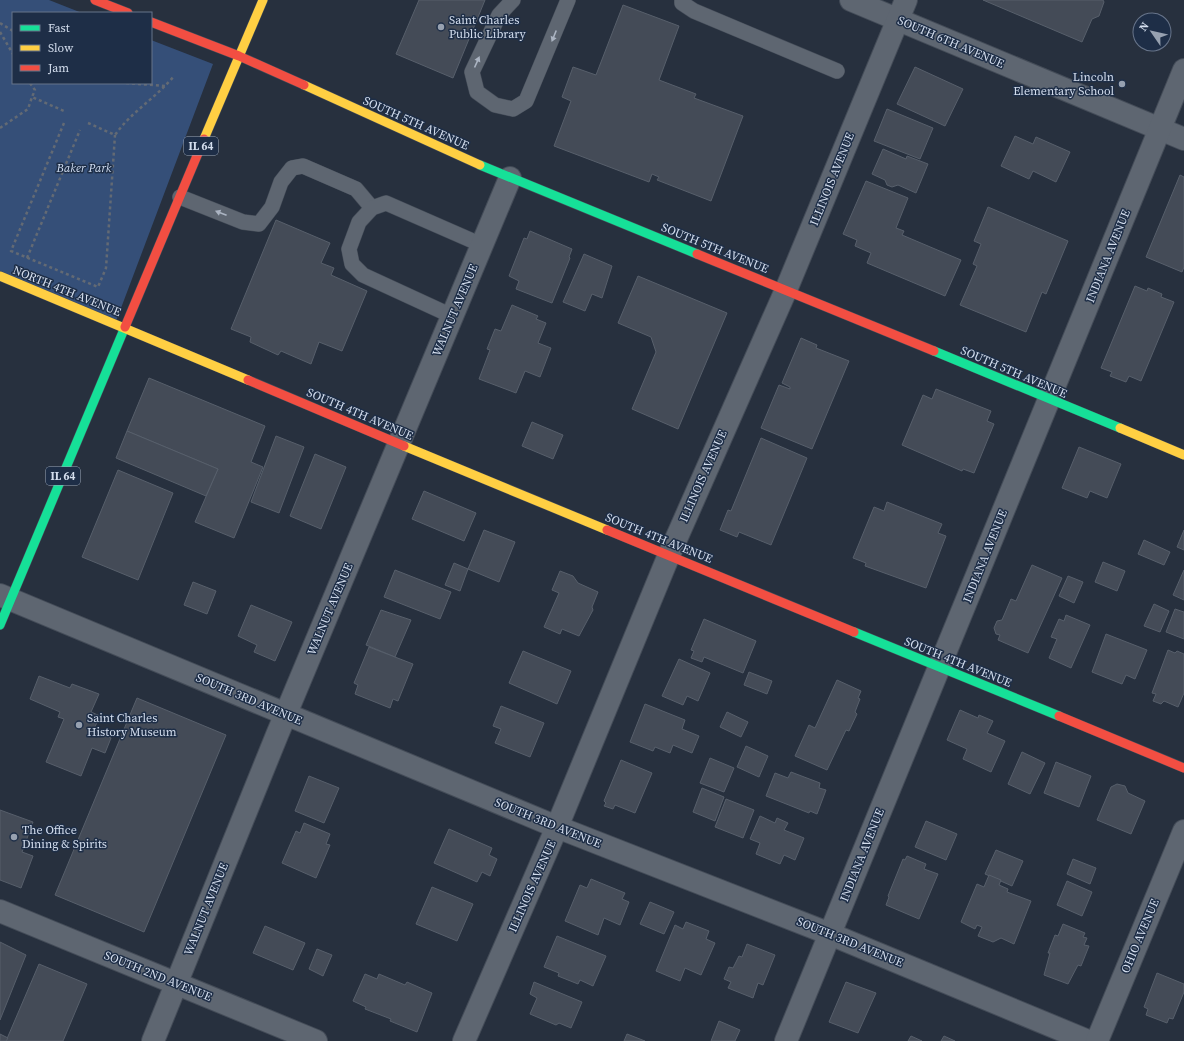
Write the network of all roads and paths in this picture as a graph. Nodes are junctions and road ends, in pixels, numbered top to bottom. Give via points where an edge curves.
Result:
1 (95, 0) edge
2 (263, 0) edge
3 (513, 0) edge
4 (568, 0) edge
5 (682, 0) edge
6 (850, 0) edge
7 (906, 0) edge
8 (125, 12) edge
9 (897, 20) junction
10 (152, 22) edge
11 (0, 23) edge
12 (12, 30) edge
13 (0, 32) edge
14 (12, 52) edge
15 (239, 56) junction
16 (1184, 70) edge
17 (837, 71) dead end
18 (174, 76) dead end
19 (31, 84) edge
20 (139, 84) edge
21 (166, 86) junction
22 (32, 97) junction
23 (64, 112) dead end
24 (64, 123) dead end
25 (88, 123) dead end
26 (0, 128) edge
27 (1160, 129) junction
28 (80, 130) dead end
29 (115, 135) junction
30 (1184, 139) edge
31 (510, 178) junction
32 (180, 197) junction
33 (372, 208) junction
34 (482, 245) junction
35 (27, 258) junction
36 (0, 276) edge
37 (786, 290) junction
38 (452, 316) junction
39 (126, 328) junction
40 (1050, 399) junction
41 (399, 444) junction
42 (1184, 455) edge
43 (669, 554) junction
44 (5, 597) edge
45 (0, 625) edge
46 (940, 667) junction
47 (286, 714) junction
48 (1184, 768) edge
49 (557, 827) junction
50 (1184, 831) edge
51 (0, 912) edge
52 (830, 934) junction
53 (176, 984) junction
54 (153, 1041) edge
55 (316, 1041) edge
56 (464, 1041) edge
57 (786, 1041) edge
58 (1088, 1041) edge
59 (1097, 1041) edge

1 - 8 main road
2 - 15 main road, IL 64
4 -> 3 lane via 526,101 513,109 494,105 477,92 472,72 499,15
5 - 17 lane via 682,3 694,11
6 - 9 street, SOUTH 6TH AVENUE
7 - 9 street, ILLINOIS AVENUE
9 - 27 street, SOUTH 6TH AVENUE
9 - 37 street, ILLINOIS AVENUE
10 - 15 main road, SOUTH 5TH AVENUE
11 - 12 path
13 - 14 path
15 - 31 main road, SOUTH 5TH AVENUE
15 - 32 main road, IL 64
16 - 27 street, INDIANA AVENUE
18 - 21 path
19 - 22 path via 35,90
20 - 21 path
21 - 29 path via 124,121
22 - 23 path
22 - 26 path via 28,109
24 - 35 path via 11,251
25 - 29 path
27 - 30 street, SOUTH 6TH AVENUE
27 - 40 street, INDIANA AVENUE
28 - 35 path
29 - 35 path via 106,268 98,287
31 - 34 street, WALNUT AVENUE
31 - 37 main road, SOUTH 5TH AVENUE
33 -> 32 lane via 356,190 303,166 292,168 280,182 272,207 259,224 243,222
32 - 39 main road, IL 64
33 - 34 lane via 386,203
33 - 38 lane via 359,222 348,249 352,264 363,275
34 - 38 street, WALNUT AVENUE
36 - 39 main road, NORTH 4TH AVENUE
37 - 40 main road, SOUTH 5TH AVENUE
37 - 43 street, ILLINOIS AVENUE
38 - 41 street, WALNUT AVENUE
39 - 41 main road, SOUTH 4TH AVENUE
39 - 44 main road, IL 64
40 - 42 main road, SOUTH 5TH AVENUE
40 - 46 street, INDIANA AVENUE
41 - 43 main road, SOUTH 4TH AVENUE
41 - 47 street, WALNUT AVENUE
43 - 46 main road, SOUTH 4TH AVENUE
43 - 49 street, ILLINOIS AVENUE
44 - 45 main road, IL 64
44 - 47 street, SOUTH 3RD AVENUE
46 - 48 main road, SOUTH 4TH AVENUE
46 - 52 street, INDIANA AVENUE
47 - 49 street, SOUTH 3RD AVENUE
47 - 53 street, WALNUT AVENUE
49 - 52 street, SOUTH 3RD AVENUE
49 - 56 street, ILLINOIS AVENUE
50 - 59 street, OHIO AVENUE
51 - 53 street, SOUTH 2ND AVENUE
52 - 57 street, INDIANA AVENUE
52 - 58 street, SOUTH 3RD AVENUE
53 - 54 street, WALNUT AVENUE
53 - 55 street, SOUTH 2ND AVENUE

